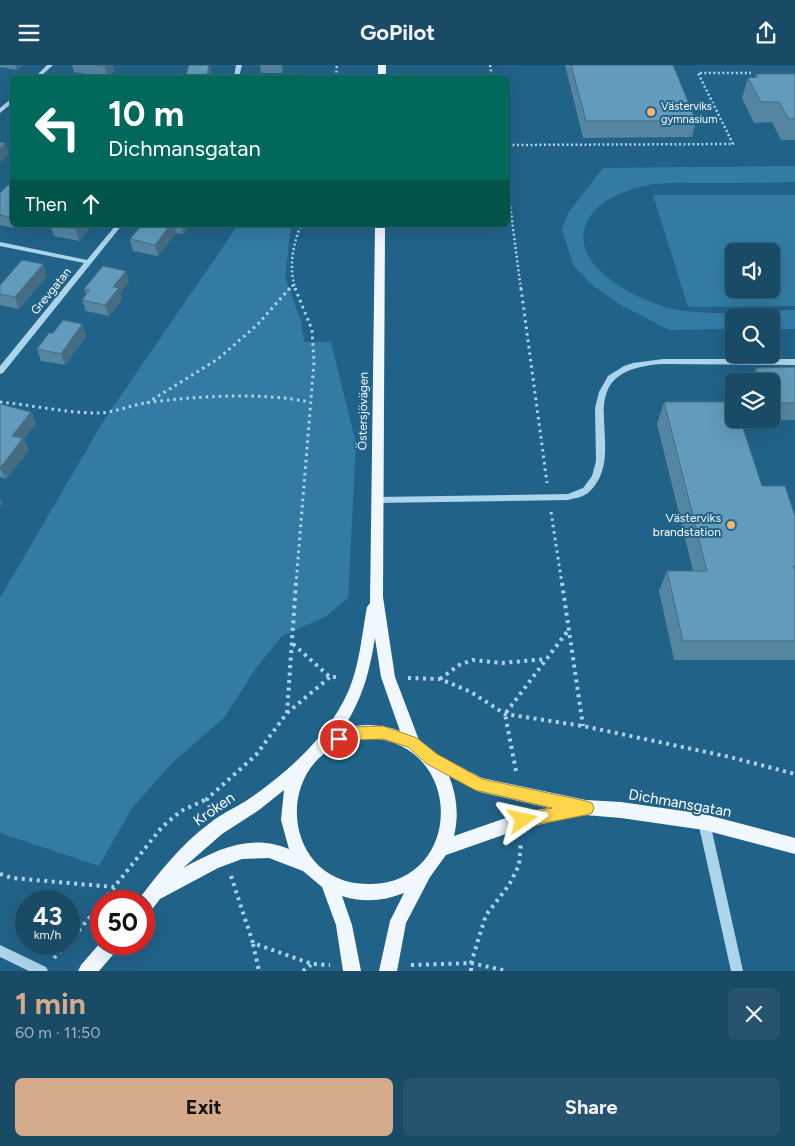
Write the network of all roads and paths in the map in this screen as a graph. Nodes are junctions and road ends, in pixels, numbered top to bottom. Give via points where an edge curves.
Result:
1 (50, 65) edge
2 (751, 73) dead end
3 (39, 75) edge
4 (10, 102) edge
5 (0, 111) edge
6 (510, 145) edge
7 (510, 204) edge
8 (117, 227) edge
9 (300, 227) edge
10 (380, 227) edge
11 (0, 244) edge
12 (88, 262) junction
13 (294, 285) junction
14 (795, 363) edge
15 (0, 371) edge
16 (0, 403) edge
17 (147, 403) junction
18 (376, 499) junction
19 (549, 499) junction
20 (376, 597) junction
21 (547, 659) dead end
22 (330, 677) dead end
23 (440, 679) dead end
24 (287, 713) dead end
25 (505, 714) dead end
26 (583, 727) junction
27 (412, 742) junction
28 (324, 745) junction
29 (432, 759) junction
30 (304, 765) junction
31 (795, 774) edge
32 (207, 799) dead end
33 (586, 808) junction
34 (704, 822) junction
35 (795, 846) edge
36 (442, 847) junction
37 (305, 864) junction
38 (425, 870) junction
39 (0, 873) edge
40 (329, 883) junction
41 (114, 887) junction
42 (112, 890) edge
43 (156, 893) joint
44 (90, 917) edge
45 (80, 929) edge
46 (253, 943) dead end
47 (0, 951) edge
48 (101, 955) edge
49 (312, 964) dead end
50 (42, 971) edge
51 (87, 971) edge
52 (258, 971) edge
53 (304, 971) edge
54 (352, 971) edge
55 (388, 971) edge
56 (471, 971) edge
57 (507, 971) edge
58 (737, 971) edge

1 - 3 street
2 - 6 path via 698,73 733,144
4 - 5 street
7 - 19 path
8 - 12 street, Grevgatan
9 - 13 path via 292,263
10 - 18 main road, Östersjövägen
11 - 12 street
12 - 15 street, Grevgatan
13 - 17 path via 258,324 218,359
13 - 17 path via 312,330 314,362 309,402 262,396
14 - 19 street via 653,362 627,368 608,381 598,406 599,467 594,479 585,491
16 - 17 path via 99,413
18 - 19 street
18 - 20 main road, Östersjövägen
19 - 26 path
20 - 27 main road, Östersjövägen via 388,677
20 - 28 main road, Östersjövägen via 361,677 349,706
21 - 23 path via 502,663 473,660 459,665
22 - 24 path
25 - 26 path
26 - 31 path via 730,757
27 - 28 main road via 383,732 353,733
27 - 29 main road
28 - 30 main road
29 - 33 main road, Dichmansgatan via 480,785
29 - 36 main road via 444,778 450,801 450,825
30 - 37 main road via 291,788 287,814 292,840
30 - 43 main road, Kroken via 188,852
32 - 41 path via 182,811 162,827
33 - 34 main road, Dichmansgatan
33 - 36 main road, Dichmansgatan via 523,820
34 - 35 main road, Dichmansgatan
34 - 58 street
36 - 38 main road
37 - 40 main road
37 - 43 main road, Kroken via 268,850 249,850 225,857
38 - 40 main road via 404,885 379,892 353,892
38 - 55 main road via 398,921
39 - 41 path via 12,878
40 - 54 main road via 344,925
41 - 42 path
44 - 45 path
46 - 52 path
47 - 50 street
48 - 51 main road
49 - 53 path
56 - 57 path via 471,963

